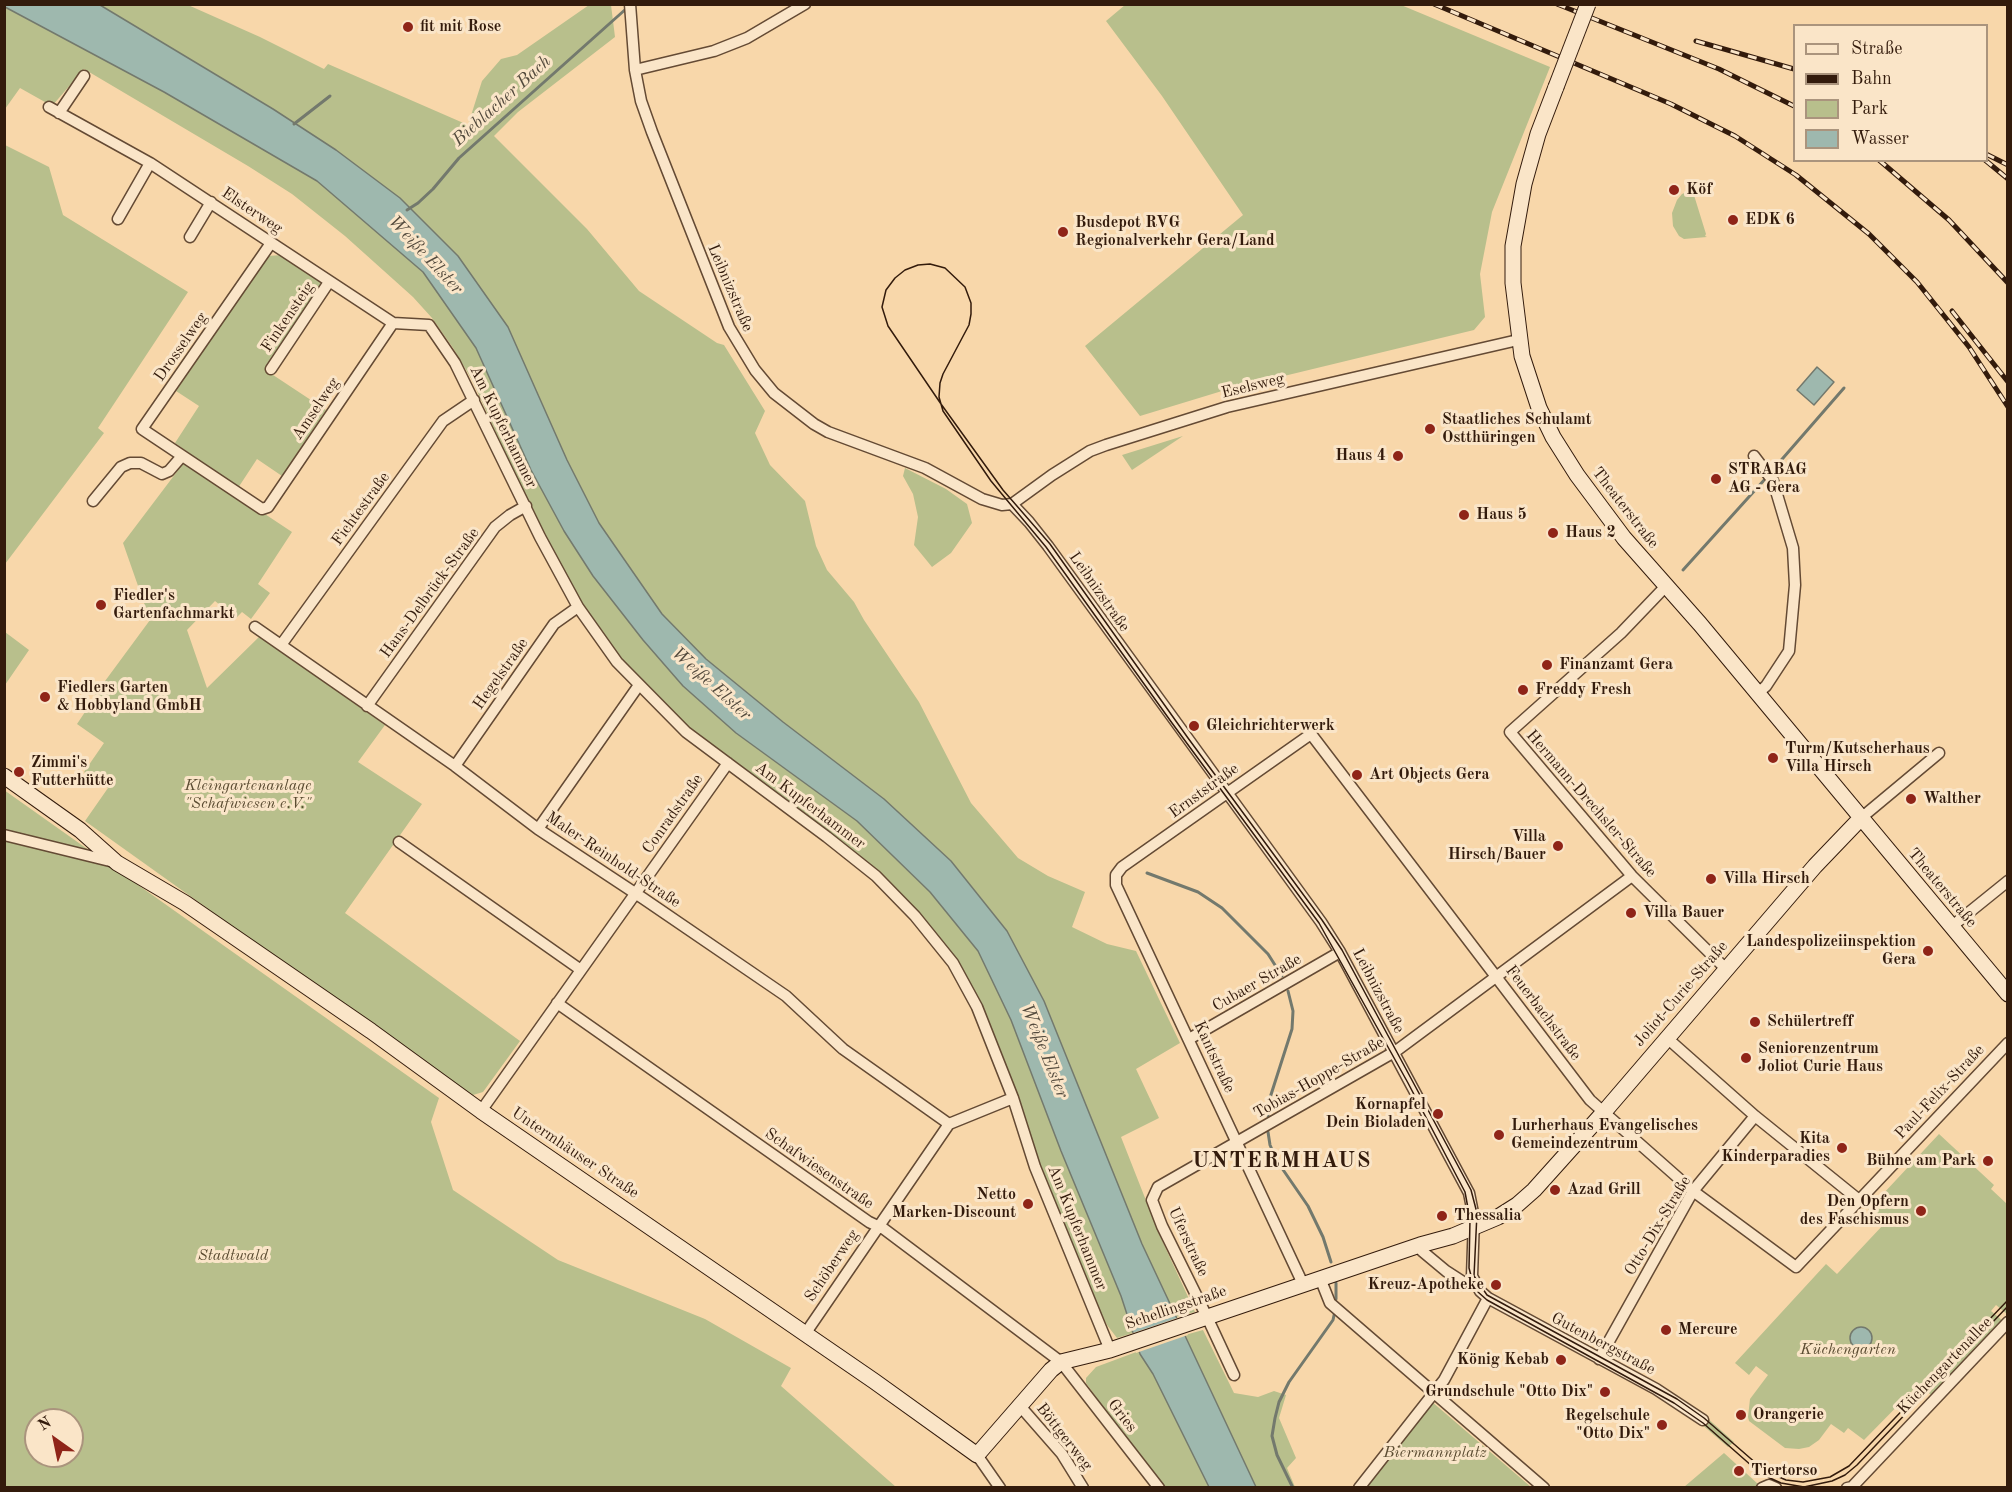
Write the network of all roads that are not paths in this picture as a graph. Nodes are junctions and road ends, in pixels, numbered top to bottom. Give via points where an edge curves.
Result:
1 (805, 4) edge
2 (1588, 4) edge
3 (630, 10) edge
4 (635, 70) junction
5 (84, 76) dead end
6 (150, 163) junction
7 (211, 202) junction
8 (118, 219) dead end
9 (190, 237) dead end
10 (271, 243) junction
11 (329, 282) junction
12 (393, 323) junction
13 (429, 325) joint
14 (1518, 340) junction
15 (271, 369) dead end
16 (474, 400) junction
17 (182, 456) junction
18 (1754, 456) dead end
19 (93, 501) dead end
20 (1012, 504) junction
21 (525, 506) junction
22 (262, 509) joint
23 (1666, 586) junction
24 (578, 607) junction
25 (255, 627) dead end
26 (281, 645) junction
27 (639, 686) junction
28 (1758, 693) junction
29 (368, 706) junction
30 (1311, 734) joint
31 (1939, 753) dead end
32 (728, 763) junction
33 (455, 766) junction
34 (4, 776) edge
35 (1227, 793) junction
36 (1861, 818) junction
37 (538, 829) junction
38 (4, 835) edge
39 (399, 842) dead end
40 (117, 863) junction
41 (1116, 875) joint
42 (1632, 876) junction
43 (2007, 881) edge
44 (636, 893) junction
45 (1951, 927) junction
46 (1340, 952) junction
47 (1726, 969) junction
48 (581, 970) junction
49 (1496, 976) junction
50 (2007, 994) edge
51 (557, 1003) junction
52 (1667, 1038) junction
53 (1189, 1039) junction
54 (2007, 1043) edge
55 (1394, 1052) junction
56 (1012, 1098) junction
57 (481, 1111) junction
58 (1604, 1112) junction
59 (1755, 1116) junction
60 (949, 1124) junction
61 (1237, 1143) junction
62 (1158, 1187) joint
63 (1693, 1191) junction
64 (1859, 1200) junction
65 (878, 1227) junction
66 (1474, 1228) junction
67 (1420, 1245) junction
68 (1796, 1268) joint
69 (1320, 1278) junction
70 (1475, 1283) junction
71 (1303, 1284) junction
72 (1488, 1298) junction
73 (1203, 1318) junction
74 (2007, 1322) edge
75 (804, 1334) junction
76 (1115, 1348) junction
77 (1599, 1359) junction
78 (1061, 1362) junction
79 (1234, 1375) dead end
80 (1434, 1393) junction
81 (1020, 1406) junction
82 (1703, 1420) dead end
83 (977, 1455) junction
84 (1763, 1487) edge
85 (1851, 1487) edge
86 (1000, 1488) edge
87 (1083, 1488) edge
88 (1159, 1488) edge
89 (1359, 1488) edge
90 (1544, 1488) edge
91 (1776, 1488) edge

1 - 4 street via 747,38 714,51
2 - 14 main road, Theaterstraße, bridge via 1538,134 1524,184 1514,246
3 - 4 street, Leibnizstraße
4 - 20 street, Leibnizstraße via 652,132 729,327 774,393 828,432 925,468 982,499
5 - 6 street, Elsterweg via 54,110
6 - 7 street, Elsterweg
6 - 8 street
7 - 9 street
7 - 10 street, Elsterweg
10 - 11 street, Elsterweg
10 - 17 street, Drosselweg via 142,429
11 - 12 street, Elsterweg
11 - 15 street, Finkensteig
12 - 13 street, Elsterweg
12 - 22 street, Amselweg via 268,507
13 - 16 street, Am Kupferhammer
14 - 20 street, Eselsweg via 1227,407 1117,442 1090,451
14 - 23 main road, Theaterstraße via 1528,377 1553,437 1608,518
16 - 21 street, Am Kupferhammer
16 - 26 street, Fichtestraße via 444,421
17 - 19 street via 162,474 141,463 121,467
17 - 22 street, Drosselweg
18 - 28 street via 1773,481 1795,562 1789,651
20 - 35 street, Leibnizstraße via 1048,546
21 - 24 street, Am Kupferhammer
21 - 29 street, Hans-Delbrück-Straße via 495,527
23 - 28 main road, Theaterstraße
23 - 42 street, Hermann-Drechsler-Straße via 1621,633 1510,732
24 - 27 street, Am Kupferhammer
24 - 33 street, Hegelstraße via 554,624
25 - 26 street, Maler-Reinhold-Straße
26 - 29 street, Maler-Reinhold-Straße
27 - 32 street, Am Kupferhammer via 686,732
27 - 37 street
28 - 36 main road, Theaterstraße
29 - 33 street, Maler-Reinhold-Straße
30 - 35 street, Ernststraße
30 - 49 street, Feuerbachstraße
31 - 36 street, Joliot-Curie-Straße
32 - 44 street, Conradstraße
32 - 56 street, Am Kupferhammer via 876,876 915,916 952,963 977,1006
33 - 37 street, Maler-Reinhold-Straße
34 - 40 main road, Untermhäuser Straße via 80,830
35 - 41 street, Ernststraße
35 - 46 street, Leibnizstraße
36 - 45 main road, Theaterstraße
36 - 47 main road, Joliot-Curie-Straße
37 - 44 street, Maler-Reinhold-Straße
38 - 40 street, Untermhäuser Straße
39 - 48 street
40 - 57 main road, Untermhäuser Straße via 185,903
41 - 53 street, Kantstraße via 1116,885
42 - 47 street, Hermann-Drechsler-Straße
42 - 49 street, Tobias-Hoppe-Straße
43 - 45 street
44 - 48 street, Conradstraße
44 - 60 street, Maler-Reinhold-Straße via 786,996 843,1049
45 - 50 main road, Theaterstraße
46 - 53 street, Cubaer Straße
46 - 55 street, Leibnizstraße
47 - 52 main road, Joliot-Curie-Straße
48 - 51 street, Conradstraße
49 - 55 street, Tobias-Hoppe-Straße
49 - 58 street, Feuerbachstraße via 1590,1100
51 - 57 street, Conradstraße
51 - 65 street, Schafwiesenstraße
52 - 58 main road, Joliot-Curie-Straße
52 - 59 street
53 - 61 street, Kantstraße
54 - 64 street, Paul-Felix-Straße
55 - 61 street, Tobias-Hoppe-Straße
55 - 66 street, Leibnizstraße via 1469,1193
56 - 60 street
56 - 76 street, Am Kupferhammer via 1035,1167
57 - 75 main road, Untermhäuser Straße
58 - 63 street, Feuerbachstraße
58 - 66 main road, Joliot-Curie-Straße via 1534,1190 1510,1209
59 - 63 street, Otto-Dix-Straße
59 - 64 street
60 - 65 street, Schöberweg
61 - 62 street, Tobias-Hoppe-Straße
61 - 71 street, Kantstraße
62 - 73 street, Uferstraße via 1152,1200
63 - 68 street, Feuerbachstraße
63 - 77 street, Otto-Dix-Straße
64 - 68 street, Paul-Felix-Straße
65 - 75 street, Schöberweg
65 - 78 street, Schafwiesenstraße
66 - 67 main road, Joliot-Curie-Straße
66 - 70 street, Leibnizstraße
67 - 69 main road, Schellingstraße
67 - 70 street via 1446,1271 1463,1282
69 - 71 main road, Schellingstraße
69 - 80 street via 1330,1303
70 - 72 street
71 - 73 main road, Schellingstraße
72 - 77 street, Gutenbergstraße
72 - 80 street
73 - 76 main road, Schellingstraße
73 - 79 street, Uferstraße
74 - 85 street, Küchengartenallee
75 - 83 main road, Untermhäuser Straße
76 - 78 main road, Schellingstraße
77 - 82 street, Gutenbergstraße
78 - 81 main road
78 - 88 street, Gries
80 - 89 street
80 - 90 street
81 - 83 main road
81 - 87 street, Böttgerweg via 1062,1454
83 - 86 street, Untermhäuser Straße
84 - 91 street

